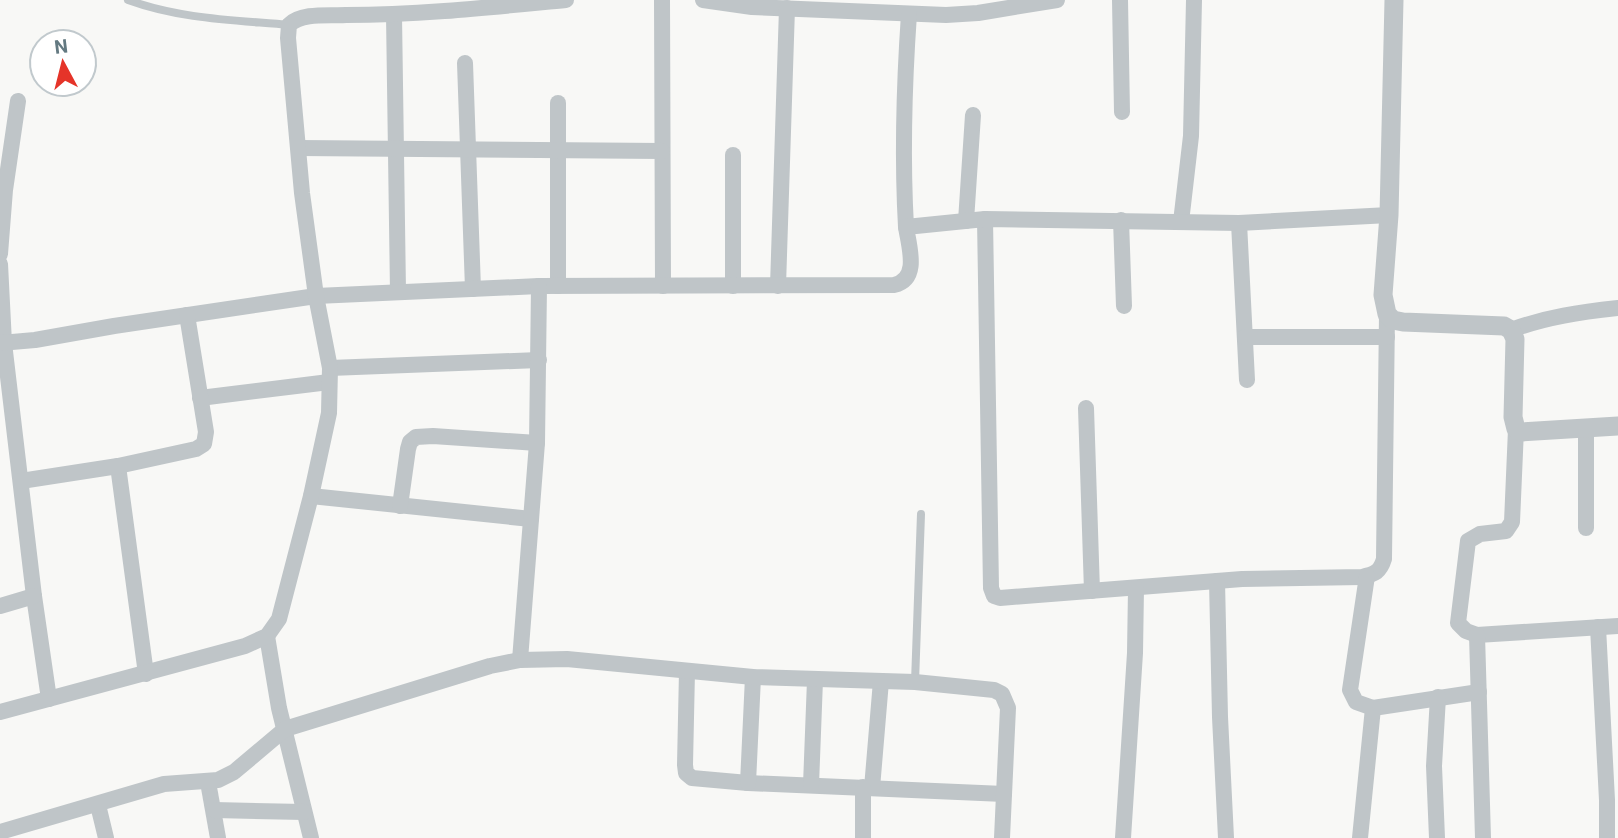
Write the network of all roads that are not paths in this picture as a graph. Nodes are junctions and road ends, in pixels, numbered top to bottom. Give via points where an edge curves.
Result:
1 (128, 0) edge
2 (566, 0) edge
3 (662, 0) edge
4 (703, 0) edge
5 (1057, 0) edge
6 (1120, 0) edge
7 (1194, 0) edge
8 (1394, 0) edge
9 (535, 1) edge
10 (1031, 2) edge
11 (787, 8) junction
12 (919, 9) edge
13 (394, 15) junction
14 (289, 24) junction
15 (465, 63) dead end
16 (18, 101) dead end
17 (558, 103) dead end
18 (1122, 113) dead end
19 (973, 115) dead end
20 (299, 148) junction
21 (396, 149) junction
22 (558, 149) junction
23 (468, 150) junction
24 (662, 151) junction
25 (733, 155) dead end
26 (1389, 215) junction
27 (985, 219) junction
28 (1121, 220) junction
29 (966, 221) junction
30 (1181, 222) junction
31 (1239, 223) junction
32 (906, 227) junction
33 (0, 254) edge
34 (0, 264) edge
35 (539, 286) junction
36 (558, 286) junction
37 (663, 286) junction
38 (733, 286) junction
39 (778, 286) junction
40 (473, 289) junction
41 (398, 292) junction
42 (316, 296) junction
43 (1124, 306) dead end
44 (1618, 307) edge
45 (1387, 314) junction
46 (187, 315) junction
47 (1511, 330) junction
48 (1245, 337) junction
49 (1387, 337) junction
50 (2, 343) edge
51 (539, 360) junction
52 (330, 375) junction
53 (1247, 380) dead end
54 (200, 398) junction
55 (1086, 408) dead end
56 (1618, 426) edge
57 (1586, 428) junction
58 (1516, 429) junction
59 (537, 443) junction
60 (118, 466) junction
61 (21, 481) junction
62 (311, 496) junction
63 (400, 506) junction
64 (921, 514) dead end
65 (531, 519) junction
66 (1586, 528) dead end
67 (1367, 576) junction
68 (1217, 581) junction
69 (1136, 588) junction
70 (1092, 592) junction
71 (34, 596) junction
72 (0, 606) edge
73 (1618, 626) edge
74 (1598, 628) junction
75 (1477, 635) junction
76 (267, 636) junction
77 (520, 660) junction
78 (687, 671) junction
79 (146, 674) junction
80 (752, 677) junction
81 (815, 680) junction
82 (881, 681) junction
83 (915, 681) junction
84 (1479, 692) junction
85 (1438, 697) junction
86 (49, 699) junction
87 (1373, 708) junction
88 (0, 712) edge
89 (285, 729) junction
90 (208, 782) junction
91 (748, 783) junction
92 (811, 785) junction
93 (868, 788) junction
94 (1004, 794) junction
95 (1613, 800) edge
96 (98, 805) junction
97 (214, 810) junction
98 (304, 812) junction
99 (0, 836) edge
100 (106, 838) edge
101 (218, 838) edge
102 (311, 838) edge
103 (863, 838) edge
104 (1002, 838) edge
105 (1123, 838) edge
106 (1226, 838) edge
107 (1360, 838) edge
108 (1437, 838) edge
109 (1483, 838) edge
110 (1607, 838) edge

1 - 14 lane via 184,16
2 - 9 street
3 - 24 street
4 - 11 street
5 - 10 street
6 - 18 street
7 - 30 street via 1191,136
8 - 26 street
9 - 13 street
10 - 12 street via 978,13
11 - 12 street
11 - 39 street
12 - 32 street via 903,111
13 - 14 street via 301,18
13 - 21 street
14 - 20 street
15 - 23 street
16 - 33 street
17 - 22 street
19 - 29 street
20 - 21 street
20 - 42 street
21 - 23 street
21 - 41 street
22 - 23 street
22 - 24 street
22 - 36 street
23 - 40 street
24 - 37 street
25 - 38 street
26 - 31 street
26 - 45 street via 1383,295
27 - 28 street
27 - 29 street
27 - 70 street via 991,588 1000,598
28 - 30 street
28 - 43 street
29 - 32 street
30 - 31 street
31 - 48 street
32 - 39 street via 911,270 904,283
34 - 50 street
35 - 36 street
35 - 40 street
35 - 51 street
36 - 37 street
37 - 38 street
38 - 39 street
40 - 41 street
41 - 42 street
42 - 46 street
42 - 52 street
44 - 47 street via 1538,320
45 - 47 street via 1403,322
45 - 49 street
46 - 50 street
46 - 54 street
47 - 58 street via 1515,339
48 - 49 street
48 - 53 street
49 - 67 street via 1384,559 1381,569
50 - 61 street
51 - 52 street
51 - 59 street
52 - 54 street
52 - 62 street via 329,413
54 - 60 street via 204,444
55 - 70 street
56 - 57 street
57 - 58 street via 1531,433
57 - 66 street
58 - 75 street via 1510,527 1501,533 1472,537 1466,548 1458,623
59 - 63 street via 416,437 408,449
59 - 65 street
60 - 61 street
60 - 79 street
61 - 71 street
62 - 63 street
62 - 76 street via 279,619
63 - 65 street
64 - 83 lane
65 - 77 street
67 - 68 street
67 - 87 street via 1350,690 1356,702
68 - 69 street
68 - 106 street
69 - 70 street
69 - 105 street
71 - 72 street
71 - 86 street
73 - 74 street
74 - 75 street
74 - 95 street
75 - 84 street
76 - 79 street
76 - 89 street
77 - 78 street via 567,659
77 - 89 street
78 - 80 street
78 - 91 street via 686,773 697,779
79 - 86 street
80 - 81 street
80 - 91 street
81 - 82 street
81 - 92 street
82 - 83 street
82 - 93 street
83 - 94 street via 1002,694 1008,708
84 - 85 street
84 - 109 street
85 - 87 street
85 - 108 street via 1434,766
86 - 88 street
87 - 107 street
89 - 90 street via 233,772
89 - 98 street
90 - 96 street via 171,782
90 - 97 street
91 - 92 street
92 - 93 street
93 - 94 street
93 - 103 street
94 - 104 street
95 - 110 street
96 - 99 street
96 - 100 street
97 - 98 street
97 - 101 street
98 - 102 street

